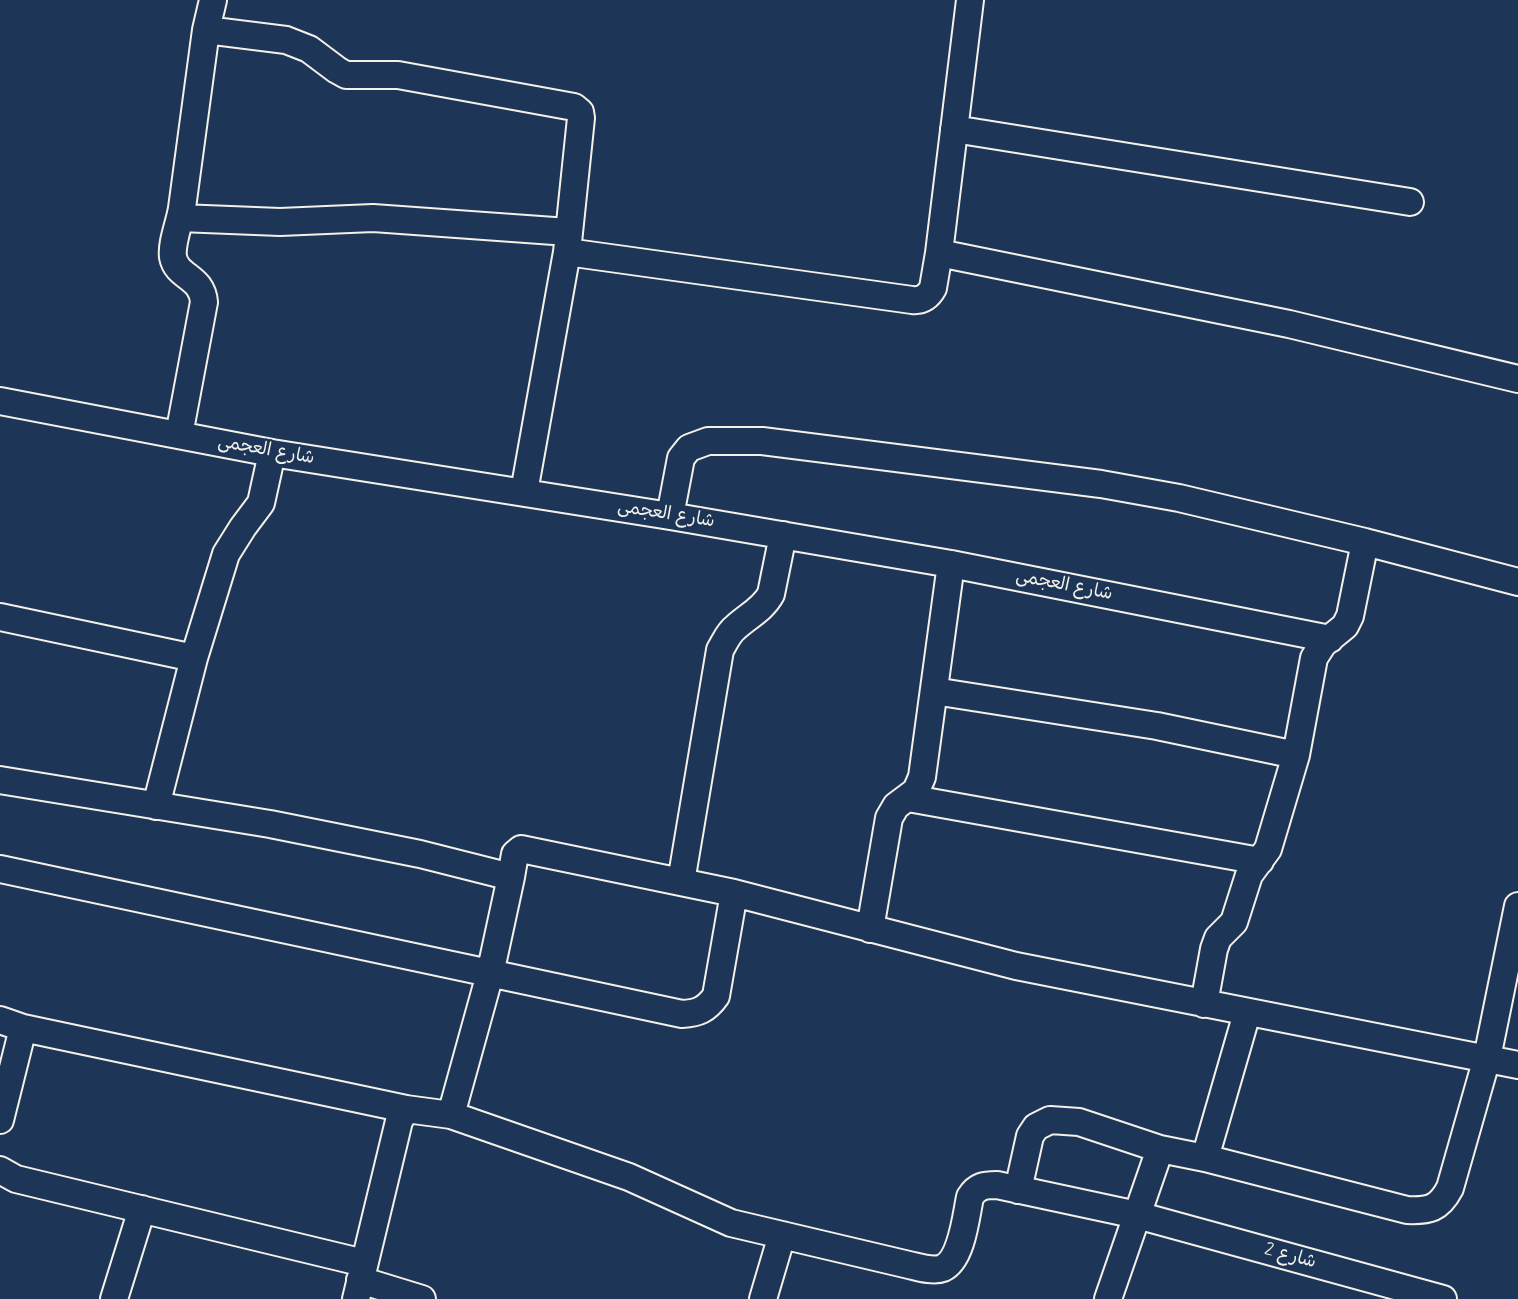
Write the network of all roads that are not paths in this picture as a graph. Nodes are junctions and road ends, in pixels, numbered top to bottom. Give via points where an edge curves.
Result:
1 (213, 0) edge
2 (970, 0) edge
3 (206, 30) junction
4 (954, 129) junction
5 (1410, 202) dead end
6 (180, 218) junction
7 (568, 242) junction
8 (939, 252) junction
9 (1518, 378) edge
10 (0, 401) edge
11 (179, 435) junction
12 (272, 453) junction
13 (524, 492) junction
14 (670, 516) junction
15 (783, 535) junction
16 (1366, 542) junction
17 (951, 564) junction
18 (1518, 582) edge
19 (0, 617) edge
20 (1330, 638) junction
21 (194, 658) junction
22 (934, 691) junction
23 (1296, 755) junction
24 (0, 780) edge
25 (908, 798) junction
26 (156, 806) junction
27 (1260, 861) junction
28 (0, 870) edge
29 (511, 877) junction
30 (681, 882) junction
31 (734, 893) junction
32 (1518, 906) edge
33 (870, 929) junction
34 (490, 974) junction
35 (1204, 1004) junction
36 (1247, 1013) junction
37 (12, 1024) edge
38 (1487, 1058) junction
39 (1518, 1065) edge
40 (406, 1109) junction
41 (451, 1115) junction
42 (0, 1120) edge
43 (1160, 1149) junction
44 (1205, 1158) junction
45 (0, 1170) edge
46 (1018, 1190) junction
47 (142, 1209) junction
48 (1137, 1215) junction
49 (782, 1235) junction
50 (360, 1281) edge
51 (114, 1299) edge
52 (422, 1299) edge
53 (763, 1299) edge
54 (1108, 1299) edge
55 (1443, 1299) edge

1 - 3 street
2 - 4 street
3 - 6 street
3 - 7 street via 286,40 309,48 346,75 398,75 574,107 581,118
4 - 5 street
4 - 8 street
6 - 7 street via 280,222 374,218
6 - 11 street via 173,256 181,272 200,287 204,302
7 - 8 street via 919,300 933,288
7 - 13 street
8 - 9 street via 1289,324
10 - 11 street, شارع العجمى
11 - 12 street, شارع العجمى
12 - 13 street, شارع العجمى
12 - 21 street via 261,503 226,554
13 - 14 street, شارع العجمى
14 - 15 street, شارع العجمى
14 - 16 street via 681,458 689,448 708,441 762,441 1101,484 1179,498
15 - 17 street, شارع العجمى
15 - 30 street via 767,602 734,628 720,650
16 - 18 street
16 - 20 street via 1350,616
17 - 20 street, شارع العجمى
17 - 22 street
19 - 21 street
20 - 23 street via 1314,658
21 - 26 street
22 - 23 street via 1157,726
22 - 25 street via 922,777 916,791
23 - 27 street via 1268,849
24 - 26 street
25 - 27 street
25 - 33 street via 896,806 889,818
26 - 29 street via 392,848
27 - 35 street via 1248,876 1234,922 1218,938
28 - 34 street
29 - 30 street via 515,854 524,849
29 - 34 street
30 - 31 street
31 - 33 street
31 - 34 street via 716,996 710,1006 700,1012 682,1014
32 - 38 street
33 - 35 street via 1016,966
34 - 41 street
35 - 36 street
36 - 38 street
36 - 44 street
37 - 40 street
37 - 42 street
38 - 39 street
38 - 44 street via 1450,1188 1435,1207 1407,1210
40 - 41 street
40 - 50 street via 396,1126
41 - 49 street via 629,1177 731,1223
43 - 44 street
43 - 46 street via 1078,1122 1050,1120 1036,1127 1030,1136
43 - 48 street
45 - 47 street via 16,1178
46 - 48 street, شارع 2
46 - 49 street, شارع 2 via 987,1185 973,1191 958,1251 942,1268 927,1269
47 - 50 street
47 - 51 street
48 - 54 street
48 - 55 street, شارع 2
49 - 53 street
50 - 52 street

